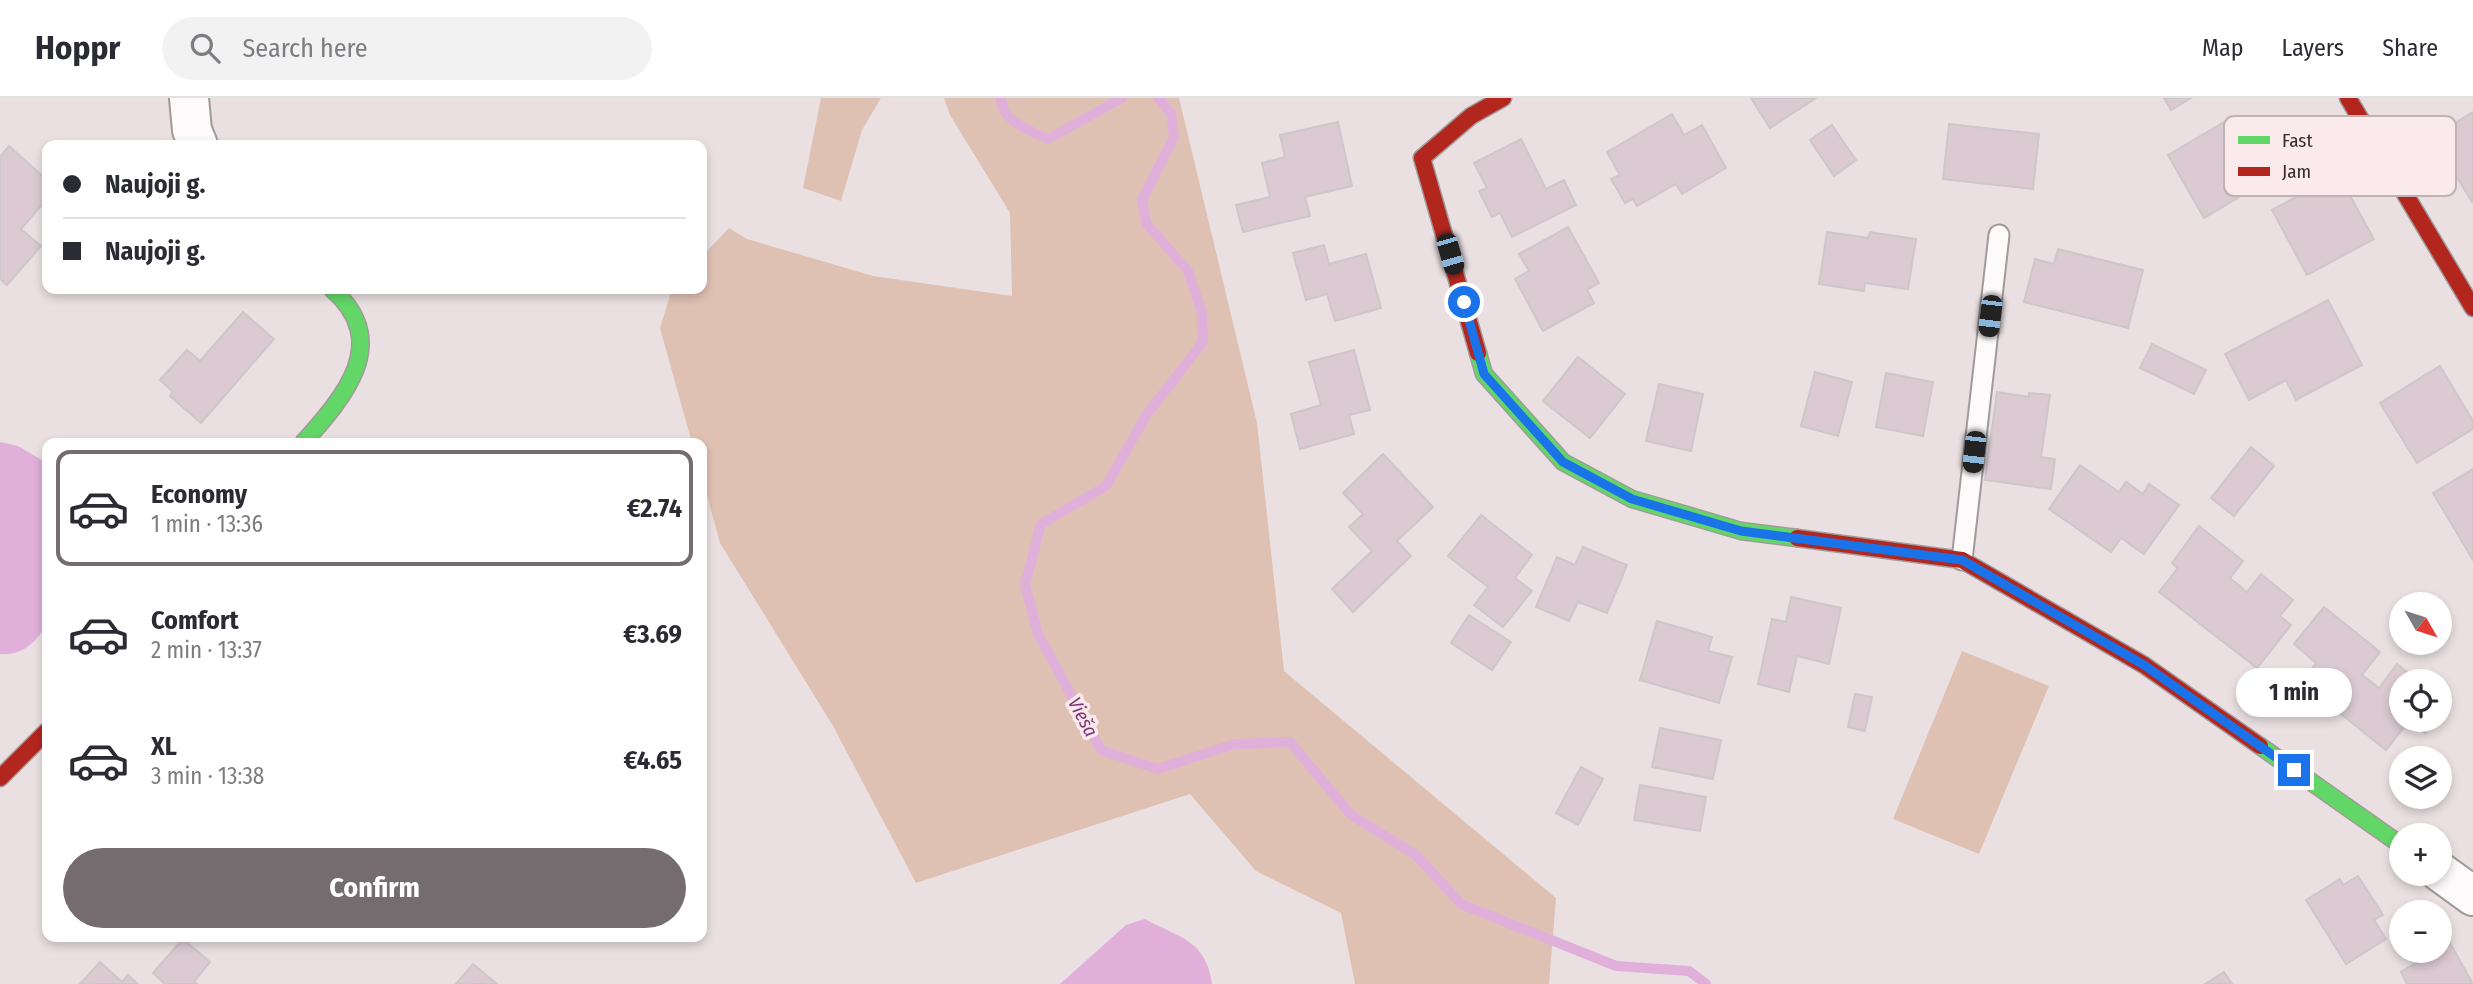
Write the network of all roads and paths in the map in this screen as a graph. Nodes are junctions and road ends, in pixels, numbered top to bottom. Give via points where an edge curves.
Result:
1 (189, 98) edge
2 (1503, 98) edge
3 (2348, 98) edge
4 (2359, 116) edge
5 (196, 140) edge
6 (2406, 196) edge
7 (1999, 235) dead end
8 (339, 294) edge
9 (2473, 308) edge
10 (307, 438) edge
11 (1962, 560) junction
12 (42, 736) edge
13 (0, 778) edge
14 (2389, 837) edge
15 (2452, 881) edge
16 (2473, 896) edge

1 - 5 street
2 - 11 street via 1471,116 1422,158 1484,374 1563,462 1632,499 1741,531
3 - 4 street
6 - 9 street
7 - 11 lane
8 - 10 street via 358,327 361,359 353,383
11 - 14 street via 2144,665
12 - 13 street
15 - 16 street

